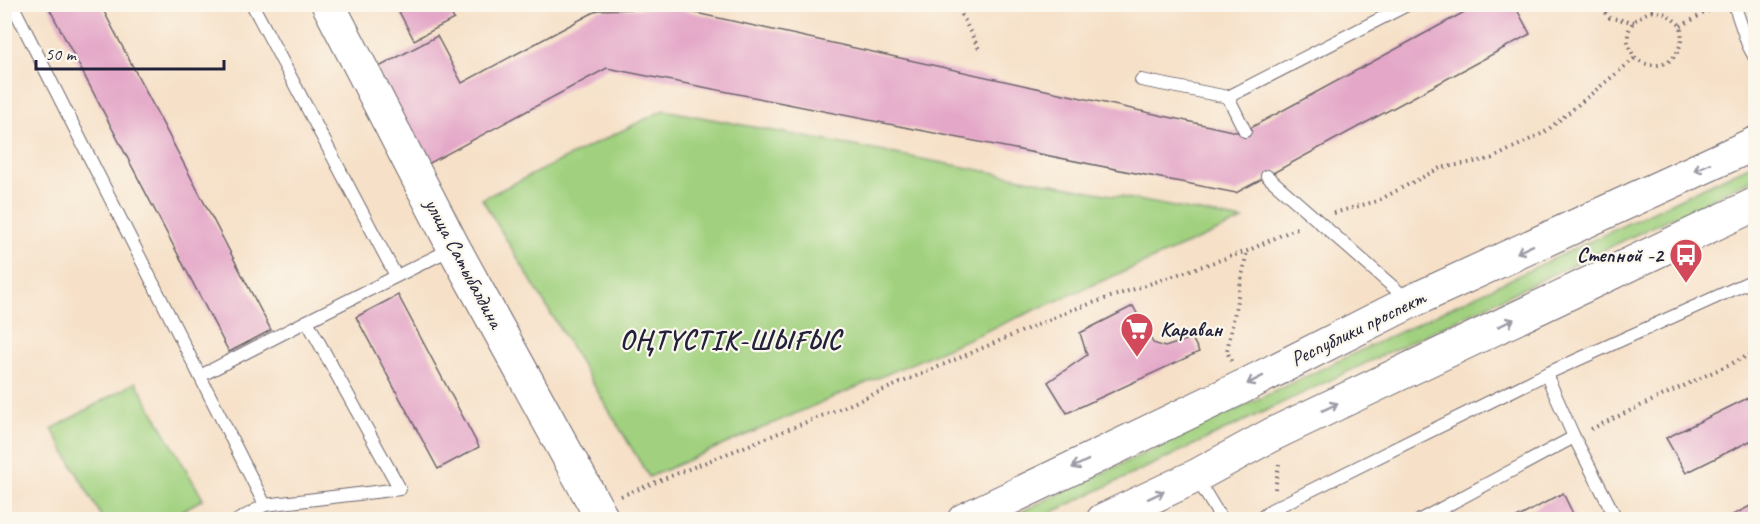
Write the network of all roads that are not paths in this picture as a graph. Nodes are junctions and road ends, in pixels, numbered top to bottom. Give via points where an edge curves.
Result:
1 (12, 4) edge
2 (252, 4) edge
3 (328, 4) edge
4 (1409, 4) edge
5 (1734, 4) edge
6 (1755, 60) edge
7 (1140, 80) dead end
8 (1228, 97) junction
9 (1245, 131) dead end
10 (1755, 143) edge
11 (1267, 176) dead end
12 (1755, 204) edge
13 (454, 248) junction
14 (396, 276) junction
15 (1755, 279) edge
16 (1410, 302) junction
17 (307, 321) junction
18 (1546, 374) junction
19 (200, 376) junction
20 (1574, 437) junction
21 (1196, 476) junction
22 (265, 505) junction
23 (600, 513) edge
24 (238, 519) edge
25 (964, 519) edge
26 (1103, 519) edge
27 (1222, 519) edge
28 (1259, 519) edge
29 (1420, 519) edge
30 (1617, 519) edge

1 - 19 lane
2 - 14 lane
3 - 13 main road, улица Сатыбалдина
4 - 8 lane
5 - 6 lane
7 - 8 lane
8 - 9 lane
10 -> 16 main road, Республики проспект
11 - 16 lane
21 -> 12 main road via 1271,435
13 - 14 lane
13 - 23 main road, улица Сатыбалдина
14 - 17 lane
15 - 18 lane
16 -> 25 main road, Республики проспект
17 - 19 lane
17 - 22 lane via 400,489
18 - 20 lane
18 - 28 lane
19 - 22 lane
20 - 29 lane
20 - 30 lane
26 -> 21 main road
21 - 27 lane
22 - 24 lane

